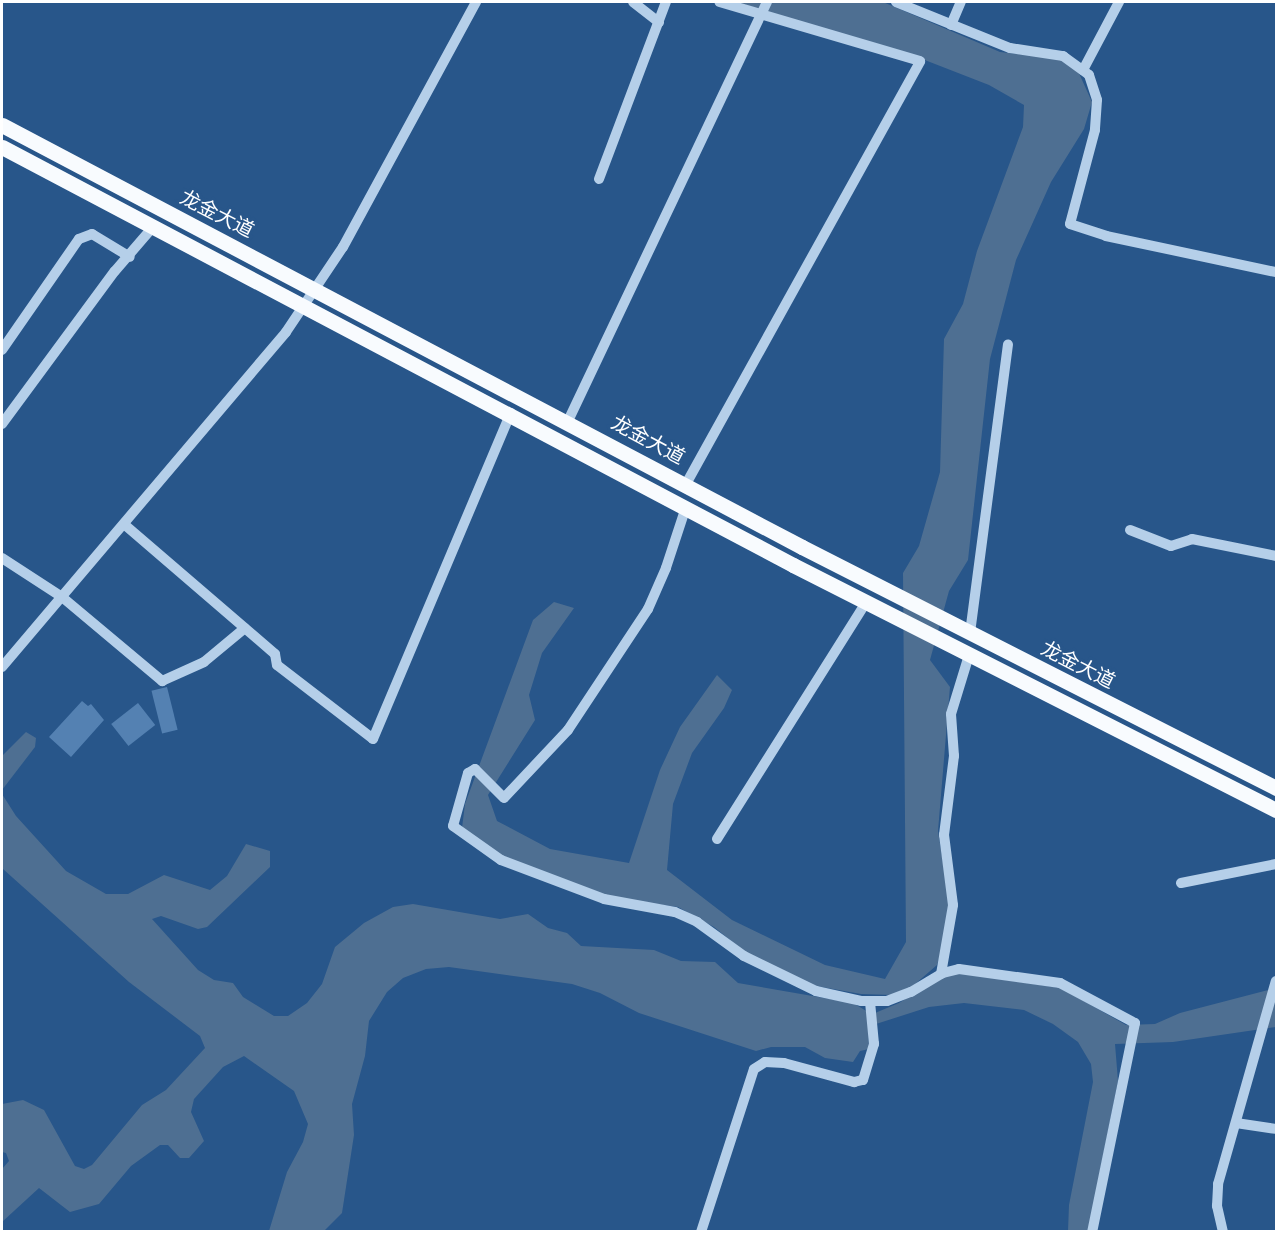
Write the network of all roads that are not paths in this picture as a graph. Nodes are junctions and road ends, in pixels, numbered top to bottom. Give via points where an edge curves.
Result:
1 (476, 2) edge
2 (633, 2) edge
3 (666, 2) edge
4 (720, 2) edge
5 (767, 2) edge
6 (896, 2) edge
7 (961, 2) edge
8 (1119, 2) edge
9 (659, 22) junction
10 (951, 25) junction
11 (1083, 70) junction
12 (2, 125) edge
13 (2, 147) edge
14 (599, 179) dead end
15 (153, 227) junction
16 (130, 257) junction
17 (1276, 272) edge
18 (316, 289) junction
19 (305, 306) junction
20 (1008, 344) dead end
21 (2, 351) edge
22 (511, 413) junction
23 (568, 421) junction
24 (2, 424) edge
25 (686, 484) junction
26 (686, 507) junction
27 (125, 525) junction
28 (1130, 530) dead end
29 (1276, 556) edge
30 (2, 558) edge
31 (62, 597) junction
32 (866, 602) junction
33 (245, 628) junction
34 (970, 633) junction
35 (969, 655) junction
36 (2, 667) edge
37 (1276, 788) edge
38 (1276, 810) edge
39 (717, 839) dead end
40 (1276, 864) edge
41 (1181, 883) dead end
42 (941, 974) junction
43 (1276, 981) edge
44 (870, 1002) junction
45 (1236, 1124) junction
46 (1276, 1129) edge
47 (701, 1232) edge
48 (1092, 1232) edge
49 (1223, 1232) edge

1 - 18 street
2 - 9 street
3 - 9 street
4 - 25 street via 920,61
5 - 23 street
6 - 10 street
7 - 10 street
8 - 11 street
9 - 14 street
10 - 11 street via 1010,48 1063,56
11 - 17 street via 1095,88 1095,130 1070,224 1106,236
12 - 18 main road, 龙金大道
13 - 15 main road, 龙金大道
15 - 16 street
15 - 19 main road, 龙金大道
16 - 21 street via 92,234 79,239
16 - 24 street
18 - 19 street
18 - 23 main road, 龙金大道
19 - 22 main road, 龙金大道
19 - 27 street via 251,377
20 - 34 street
22 - 26 main road, 龙金大道
22 - 33 street via 374,739 277,665 274,654
23 - 25 main road, 龙金大道
25 - 34 main road, 龙金大道
26 - 32 main road, 龙金大道
26 - 44 street via 648,609 568,730 504,798 475,769 468,773 453,826 501,860 616,903 675,912 706,926 744,956 803,987
27 - 31 street
27 - 33 street
28 - 29 street via 1171,546 1191,539
30 - 31 street
31 - 33 street via 162,681 204,662
31 - 36 street
32 - 35 main road, 龙金大道
32 - 39 street
34 - 37 main road, 龙金大道
35 - 38 main road, 龙金大道
35 - 42 street via 951,714 954,756 944,835 953,905
40 - 41 street
42 - 44 street via 896,999
42 - 48 street via 959,969 1060,983 1135,1023
43 - 45 street
44 - 47 street via 874,1044 863,1080 854,1083 784,1063 765,1062 754,1069
45 - 46 street
45 - 49 street via 1217,1195

